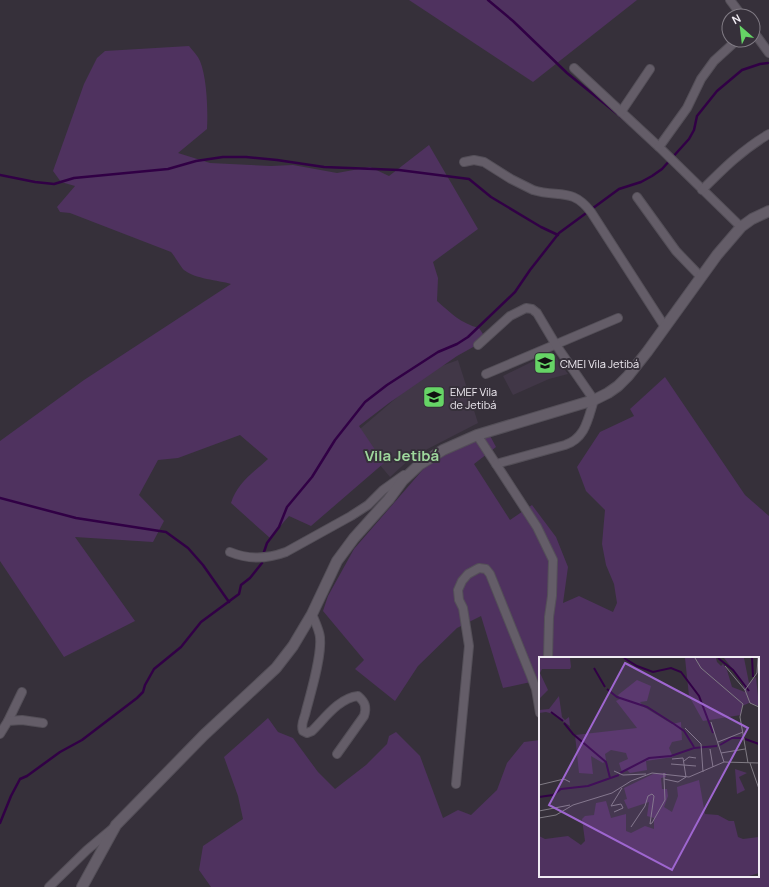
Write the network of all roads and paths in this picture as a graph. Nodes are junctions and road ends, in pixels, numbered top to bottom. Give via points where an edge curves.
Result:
1 (761, 42) edge
2 (728, 48) edge
3 (769, 53) edge
4 (574, 68) dead end
5 (650, 69) dead end
6 (621, 112) junction
7 (769, 134) edge
8 (659, 147) junction
9 (464, 162) dead end
10 (702, 190) junction
11 (637, 197) dead end
12 (769, 211) edge
13 (741, 227) junction
14 (701, 277) junction
15 (618, 318) dead end
16 (665, 327) junction
17 (478, 345) dead end
18 (556, 345) junction
19 (486, 374) dead end
20 (594, 400) junction
21 (478, 434) junction
22 (496, 464) junction
23 (419, 465) junction
24 (230, 552) dead end
25 (312, 614) junction
26 (548, 657) edge
27 (22, 692) dead end
28 (539, 707) edge
29 (8, 721) junction
30 (43, 723) dead end
31 (0, 734) edge
32 (337, 754) dead end
33 (456, 784) dead end
34 (116, 825) junction
35 (49, 887) edge
36 (82, 887) edge

1 - 3 street
2 - 8 street via 714,61 701,79 687,108
4 - 6 street
5 - 6 street
6 - 8 street
7 - 10 street via 731,161
8 - 10 street
9 - 16 street via 479,160 533,190 574,196 581,200
10 - 13 street
11 - 14 street via 676,251
12 - 13 street
13 - 14 street
14 - 16 street
15 - 18 street
16 - 20 street via 628,376 618,386
17 - 18 street via 510,316 526,308 537,313
18 - 19 street
18 - 20 street
20 - 21 street
20 - 22 street via 585,429 572,443
21 - 22 street
21 - 23 street via 443,450
22 - 26 street via 537,527 553,560 552,596 548,616
23 - 24 street via 351,516 286,552 262,558
23 - 25 street via 403,480 337,561
25 - 32 street via 320,637 319,656 301,727 303,732 312,731 349,697 358,696 363,700 366,709 364,716
25 - 34 street via 276,668 204,735
27 - 29 street
28 - 33 street via 536,689 490,574 486,569 474,570 468,574 458,590 469,646
29 - 30 street
29 - 31 street
34 - 35 street
34 - 36 street

